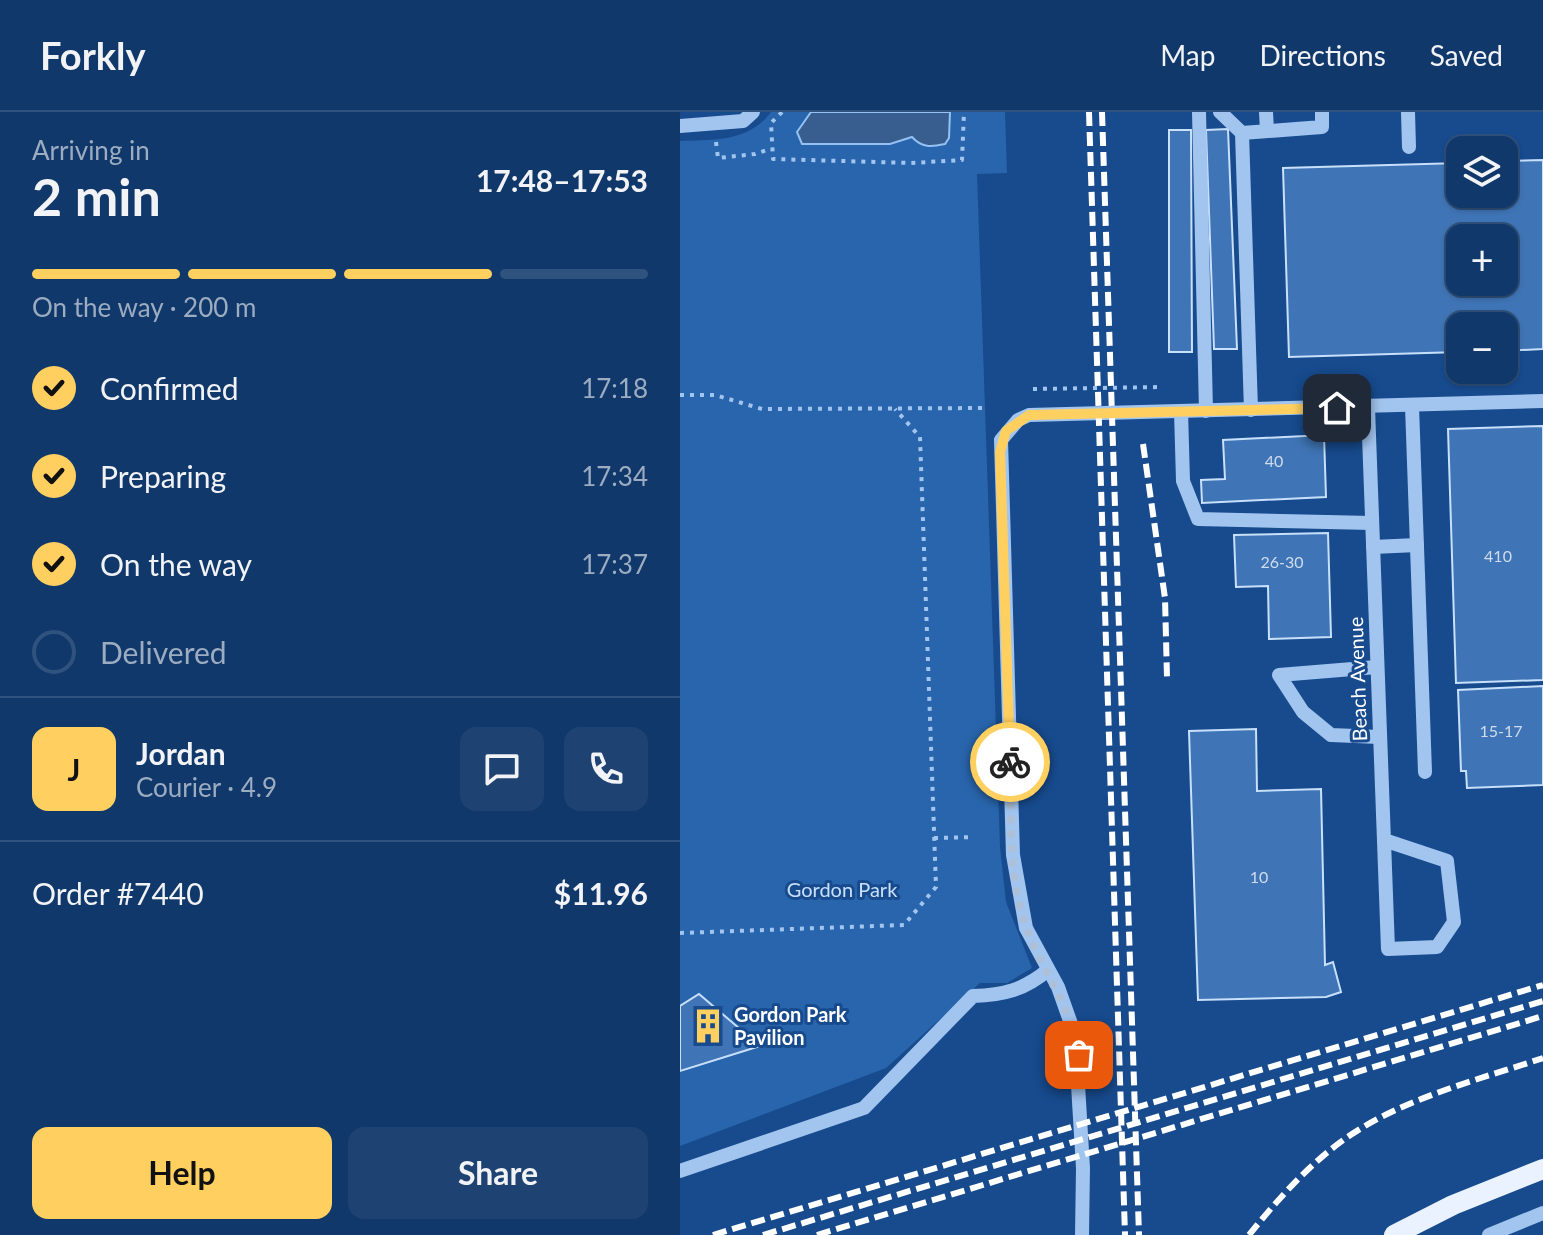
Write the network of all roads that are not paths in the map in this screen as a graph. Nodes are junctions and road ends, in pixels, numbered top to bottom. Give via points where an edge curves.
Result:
1 (753, 112) edge
2 (1199, 112) edge
3 (1220, 112) edge
4 (1266, 112) edge
5 (1322, 112) edge
6 (1408, 112) edge
7 (680, 126) edge
8 (1267, 131) junction
9 (1242, 133) junction
10 (1409, 147) dead end
11 (1543, 401) edge
12 (1412, 406) junction
13 (1368, 407) junction
14 (1251, 410) junction
15 (1181, 411) junction
16 (1206, 411) junction
17 (1372, 523) junction
18 (1417, 545) junction
19 (1373, 547) junction
20 (1377, 667) junction
21 (1379, 737) junction
22 (1425, 772) dead end
23 (1384, 840) junction
24 (1048, 970) junction
25 (1543, 1169) edge
26 (680, 1171) edge
27 (1543, 1213) edge
28 (1506, 1231) edge
29 (1082, 1235) edge
30 (1394, 1235) edge
31 (1489, 1235) edge

1 - 7 street via 743,121
2 - 16 street
3 - 9 street
4 - 8 street
5 - 8 street via 1322,127
6 - 10 street
8 - 9 street
9 - 14 street
11 - 12 street
12 - 13 street
12 - 18 street
13 - 14 street
13 - 17 street, Beach Avenue
14 - 16 street
15 - 16 street
15 - 17 street via 1183,481 1198,519
15 - 24 street via 1029,415 1006,431 1000,452 1013,855 1026,928
17 - 19 street, Beach Avenue
18 - 19 street
18 - 22 street
19 - 20 street, Beach Avenue
20 - 21 street, Beach Avenue
20 - 21 street via 1279,675 1303,712 1331,735
21 - 23 street, Beach Avenue
23 - 23 street, Beach Avenue via 1388,949 1437,947 1454,922 1447,861
24 - 26 street via 1006,994 973,996 864,1108
24 - 29 street via 1075,1035
25 - 30 main road
27 - 28 street
28 - 31 street

